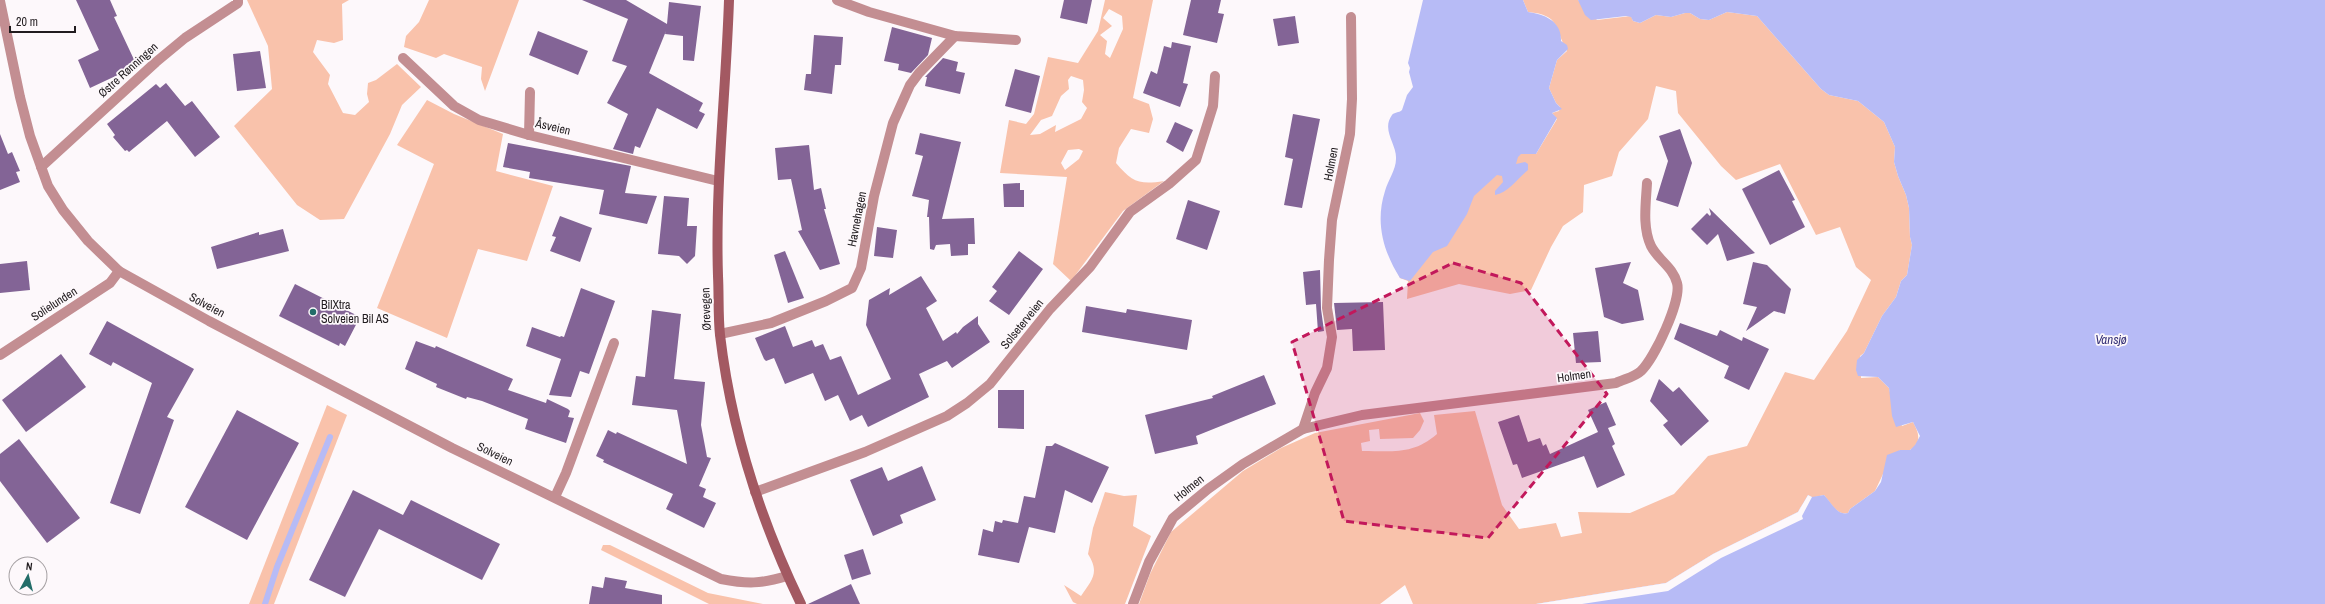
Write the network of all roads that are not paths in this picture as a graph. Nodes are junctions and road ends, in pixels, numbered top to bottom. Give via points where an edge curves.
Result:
1 (238, 0) edge
2 (729, 0) edge
3 (837, 0) edge
4 (0, 1) edge
5 (1351, 17) dead end
6 (955, 36) junction
7 (1016, 40) dead end
8 (402, 58) dead end
9 (1215, 76) dead end
10 (530, 92) dead end
11 (528, 135) junction
12 (40, 167) junction
13 (718, 181) junction
14 (1647, 183) dead end
15 (118, 271) junction
16 (720, 334) junction
17 (614, 343) dead end
18 (0, 355) edge
19 (1303, 429) junction
20 (756, 492) junction
21 (555, 497) junction
22 (787, 576) junction
23 (801, 604) edge
24 (1133, 604) edge

1 - 12 street, Østre Rønningen via 238,3 185,38 156,62
2 - 13 street, Ørevegen
3 - 6 street via 869,12
4 - 12 street, Solveien via 20,97
5 - 19 street, Holmen via 1350,134 1332,220 1329,260 1328,308 1332,337 1327,368 1315,393
6 - 7 street
6 - 16 street, Havnehagen via 910,85 893,123 874,196 861,268 852,288 771,323
8 - 11 street, Åsveien via 454,106 479,120
9 - 20 street, Solseterveien via 1213,106 1196,160 1169,184 1130,212 1090,267 1050,309 990,384 947,416 865,452
10 - 11 street
11 - 13 street, Åsveien
12 - 15 street, Solveien via 63,210 88,241
13 - 16 street, Ørevegen
14 - 19 street, Holmen via 1645,222 1651,246 1673,272 1678,284 1664,334 1655,353 1640,372 1616,383 1362,415
15 - 18 street, Solielunden via 110,283
15 - 21 street, Solveien via 452,448
16 - 20 street, Ørevegen via 736,430
17 - 21 street via 569,467
19 - 24 street, Holmen via 1243,464 1173,518 1149,562
20 - 22 street, Ørevegen
21 - 22 street, Solveien via 720,579 743,584 764,583
22 - 23 street, Ørevegen

